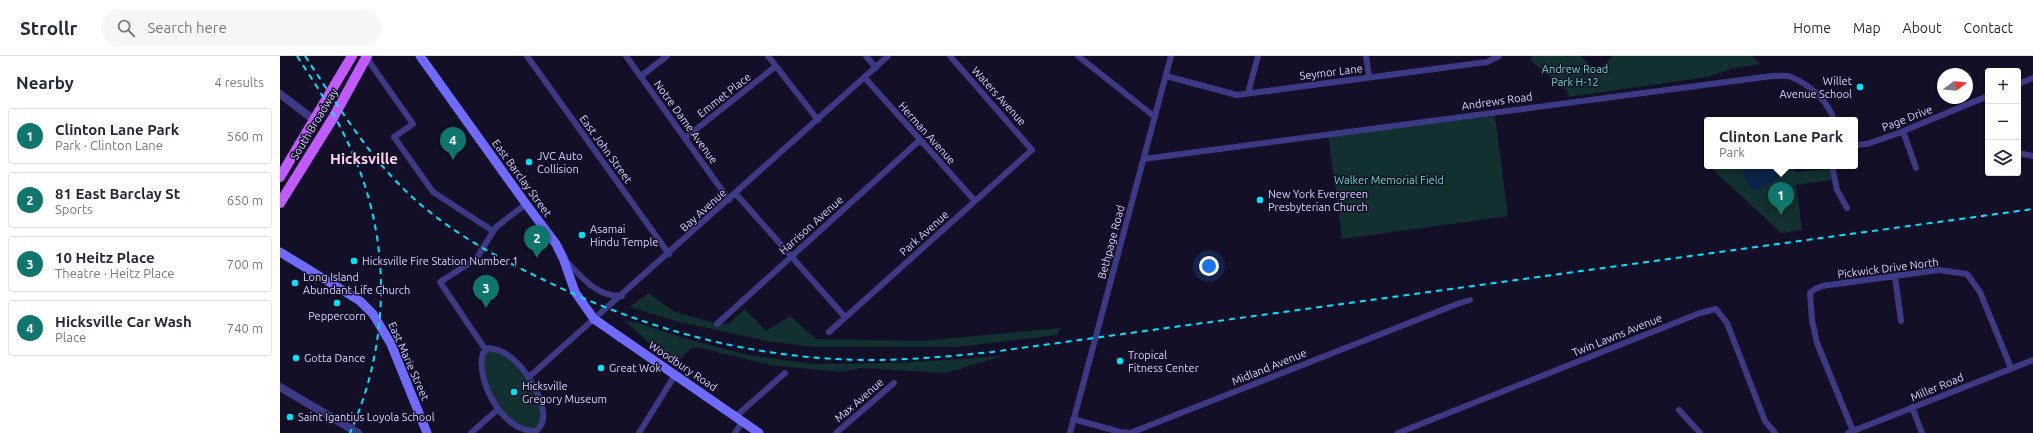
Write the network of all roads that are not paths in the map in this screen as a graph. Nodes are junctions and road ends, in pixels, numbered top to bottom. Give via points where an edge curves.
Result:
1 (352, 56) edge
2 (420, 56) edge
3 (527, 56) edge
4 (626, 56) edge
5 (666, 56) edge
6 (768, 56) edge
7 (866, 56) edge
8 (888, 56) edge
9 (950, 56) edge
10 (1078, 56) edge
11 (1172, 56) edge
12 (1258, 56) edge
13 (1366, 56) edge
14 (1499, 56) edge
15 (366, 57) edge
16 (776, 66) junction
17 (876, 68) junction
18 (641, 76) junction
19 (1166, 76) junction
20 (1369, 77) junction
21 (865, 78) junction
22 (2033, 78) edge
23 (2021, 83) edge
24 (1248, 93) junction
25 (280, 94) edge
26 (1985, 98) edge
27 (1155, 117) junction
28 (1832, 117) edge
29 (314, 120) junction
30 (818, 120) junction
31 (1903, 131) junction
32 (685, 138) junction
33 (920, 140) junction
34 (1858, 145) edge
35 (1032, 150) joint
36 (2021, 154) edge
37 (2033, 156) edge
38 (1144, 159) junction
39 (1916, 168) dead end
40 (1833, 169) edge
41 (280, 177) edge
42 (736, 194) junction
43 (729, 200) junction
44 (975, 201) junction
45 (280, 204) edge
46 (526, 204) junction
47 (1847, 208) dead end
48 (493, 230) junction
49 (280, 252) edge
50 (669, 254) junction
51 (791, 256) junction
52 (563, 258) junction
53 (1895, 277) junction
54 (622, 296) junction
55 (1470, 300) dead end
56 (845, 317) junction
57 (594, 319) junction
58 (1900, 321) dead end
59 (716, 324) dead end
60 (829, 332) dead end
61 (485, 350) junction
62 (2033, 360) edge
63 (2010, 368) junction
64 (785, 373) dead end
65 (675, 375) junction
66 (529, 378) junction
67 (894, 383) dead end
68 (280, 387) edge
69 (1912, 408) junction
70 (496, 410) junction
71 (1678, 410) dead end
72 (739, 419) junction
73 (1073, 419) junction
74 (537, 432) edge
75 (1850, 432) edge
76 (358, 433) edge
77 (427, 433) edge
78 (470, 433) edge
79 (639, 433) edge
80 (735, 433) edge
81 (759, 433) edge
82 (836, 433) edge
83 (1070, 433) edge
84 (1398, 433) edge
85 (1700, 433) edge
86 (1776, 433) edge
87 (1922, 433) edge

1 - 29 main road, South Broadway
2 - 46 main road, East Barclay Street
3 - 50 street, East John Street
4 - 18 street, Notre Dame Avenue
5 - 18 street
6 - 16 street
7 - 17 street
8 - 17 street, Bay Avenue
9 - 35 street, Waters Avenue
10 - 27 street
11 - 19 street, Bethpage Road
12 - 24 street
13 - 20 street
14 - 20 street, Seymor Lane via 1487,62
15 - 45 main road, South Broadway via 333,118
15 - 48 street via 413,124 394,137 433,192
16 - 30 street
16 - 32 street, Emmet Place
17 - 21 street, Bay Avenue
18 - 32 street, Notre Dame Avenue
19 - 24 street, Seymor Lane via 1237,95
19 - 27 street, Bethpage Road
20 - 24 street, Seymor Lane
21 - 30 street, Bay Avenue
21 - 33 street, Herman Avenue
22 - 23 street
25 - 29 street
26 - 31 street, Page Drive
27 - 38 street, Bethpage Road
28 - 38 street, Andrews Road via 1827,106 1810,88 1790,77 1772,76
29 - 41 main road, South Broadway
30 - 42 street, Bay Avenue
31 - 34 street, Page Drive
31 - 39 street
32 - 43 street, Notre Dame Avenue
33 - 44 street, Herman Avenue
33 - 51 street, Harrison Avenue
35 - 44 street, Park Avenue
36 - 37 street
38 - 73 street, Bethpage Road
40 - 47 street via 1837,190
42 - 43 street, Bay Avenue
42 - 51 street
43 - 50 street, Bay Avenue
44 - 56 street, Park Avenue
46 - 48 street
46 - 52 main road, East Barclay Street via 556,244
48 - 61 street via 476,259 440,282
49 - 77 main road, East Marie Street via 360,301 373,314 391,344
50 - 54 street, Bay Avenue
51 - 56 street
51 - 59 street, Harrison Avenue
52 - 54 street via 598,291 607,296
52 - 57 main road, East Barclay Street via 575,292
53 - 58 street
53 - 63 street, Pickwick Drive North via 1939,270 1966,274 1980,292
53 - 75 street, Pickwick Drive North via 1822,286 1810,294 1813,330
54 - 57 street, Bay Avenue
55 - 73 street, Midland Avenue via 1130,433
56 - 60 street, Park Avenue
57 - 65 main road, Woodbury Road
57 - 66 street, Bay Avenue
61 - 66 street via 493,349 504,353 516,361
61 - 70 street via 481,358 481,368
62 - 63 street, Miller Road
63 - 69 street, Miller Road
64 - 72 street
65 - 72 main road, Woodbury Road
65 - 79 street
66 - 74 street via 542,408 541,425
67 - 82 street, Max Avenue
68 - 76 street
69 - 75 street, Miller Road
69 - 87 street
70 - 74 street via 515,427
70 - 78 street
71 - 85 street
72 - 80 street
72 - 81 main road, Woodbury Road
73 - 83 street, Bethpage Road
84 - 86 street, Twin Lawns Avenue via 1700,313 1716,310 1727,323 1765,421

